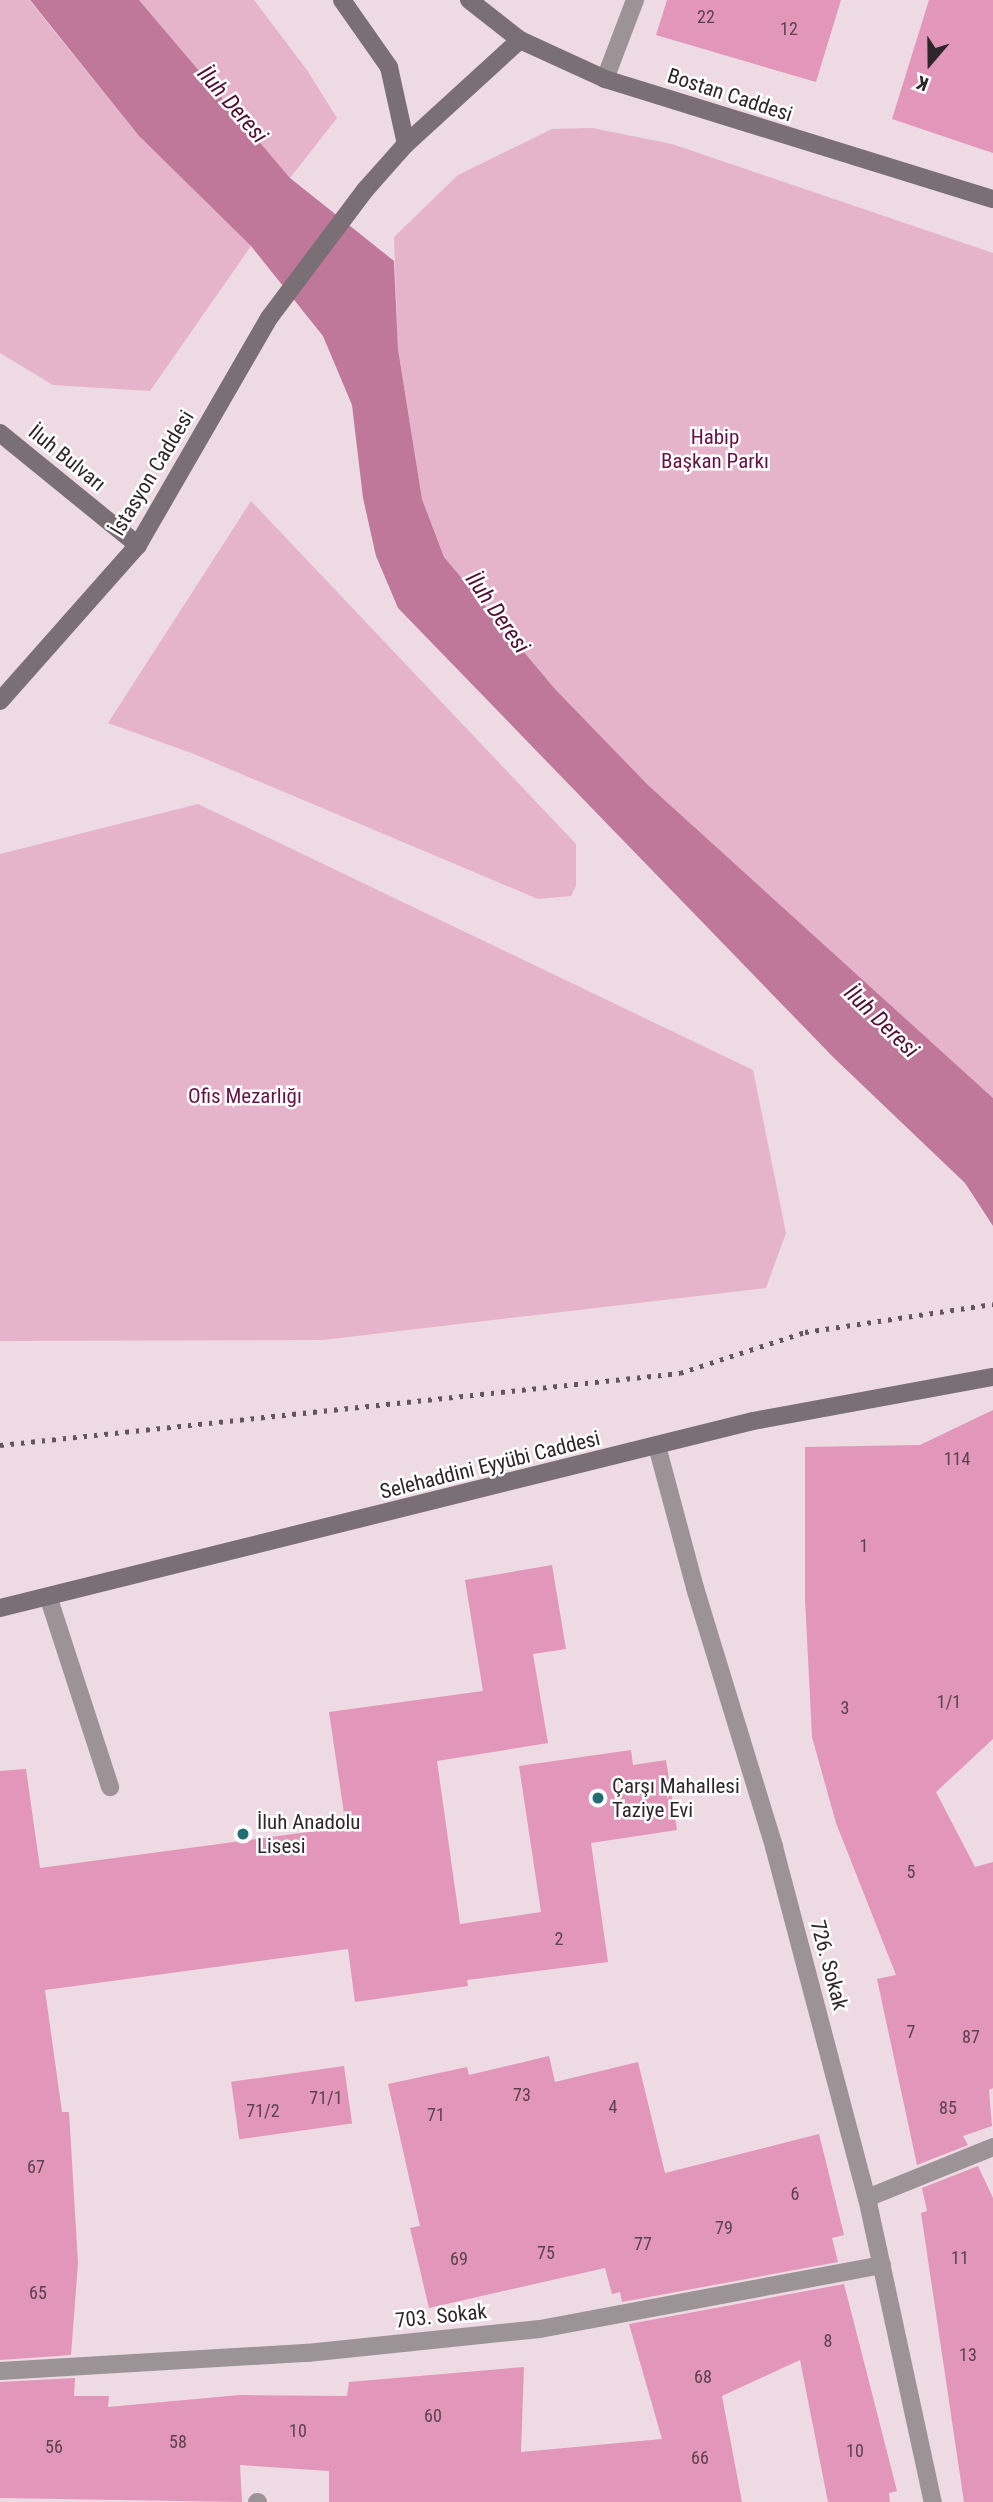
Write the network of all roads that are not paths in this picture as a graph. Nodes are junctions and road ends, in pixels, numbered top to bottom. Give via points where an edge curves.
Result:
1 (342, 0) edge
2 (469, 0) edge
3 (635, 0) edge
4 (520, 40) junction
5 (605, 79) junction
6 (406, 144) junction
7 (993, 199) edge
8 (0, 433) edge
9 (138, 545) junction
10 (0, 701) edge
11 (993, 1377) edge
12 (657, 1446) junction
13 (49, 1599) junction
14 (0, 1608) edge
15 (110, 1787) dead end
16 (993, 2147) edge
17 (867, 2199) junction
18 (882, 2265) junction
19 (0, 2371) edge
20 (933, 2502) edge

1 - 6 street via 389,67
2 - 4 street, Bostan Caddesi
3 - 5 street
4 - 5 street, Bostan Caddesi
4 - 6 street, İstasyon Caddesi
5 - 7 street, Bostan Caddesi
6 - 9 street, İstasyon Caddesi via 366,189 269,318
8 - 9 street, İluh Bulvarı
9 - 10 street, İstasyon Caddesi
11 - 12 street, Selehaddini Eyyübi Caddesi via 753,1421
12 - 13 street, Selehaddini Eyyübi Caddesi
12 - 17 street, 726. Sokak via 695,1588 775,1847
13 - 14 street, Selehaddini Eyyübi Caddesi
13 - 15 street
16 - 17 street
17 - 18 street, 726. Sokak
18 - 19 street, 703. Sokak via 540,2329 307,2353
18 - 20 street, 726. Sokak

